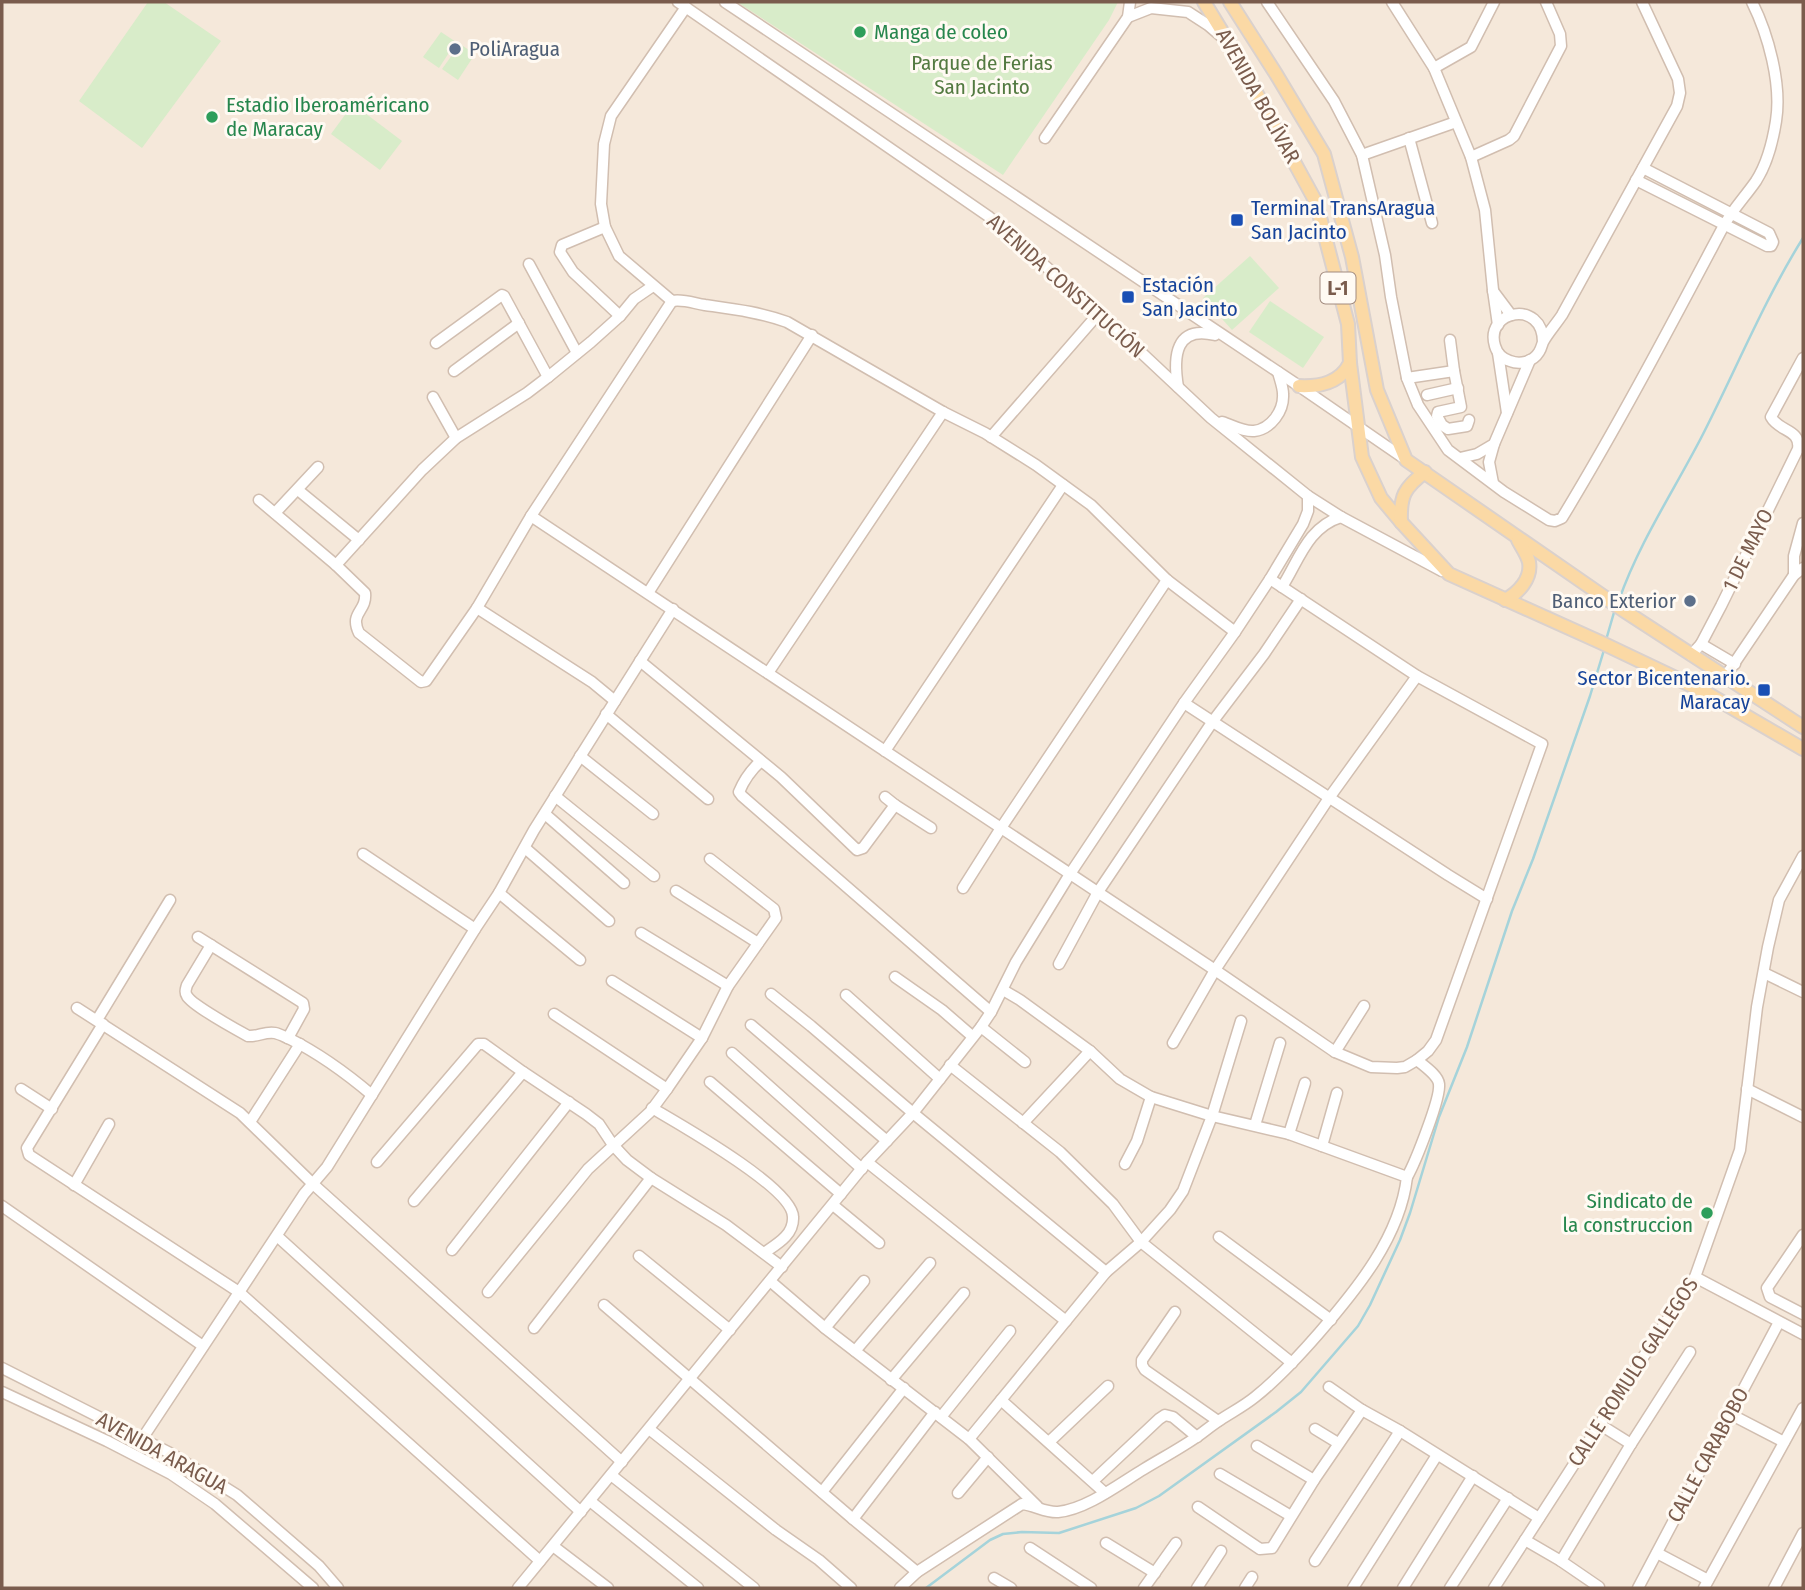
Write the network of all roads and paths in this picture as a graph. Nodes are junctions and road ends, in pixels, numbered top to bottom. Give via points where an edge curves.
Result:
1 (725, 2) edge
2 (1130, 2) edge
3 (1203, 2) edge
4 (1230, 2) edge
5 (1267, 2) edge
6 (1392, 2) edge
7 (1494, 2) edge
8 (1546, 2) edge
9 (1642, 2) edge
10 (1752, 2) edge
11 (682, 5) edge
12 (1128, 17) junction
13 (1229, 43) junction
14 (1434, 68) junction
15 (1456, 122) junction
16 (1045, 138) dead end
17 (1409, 138) junction
18 (1362, 155) junction
19 (1472, 157) junction
20 (1643, 168) junction
21 (1636, 180) junction
22 (1731, 214) junction
23 (1432, 223) dead end
24 (1725, 224) junction
25 (605, 227) junction
26 (529, 264) dead end
27 (653, 286) junction
28 (1493, 290) junction
29 (671, 301) junction
30 (1099, 313) junction
31 (1562, 314) junction
32 (1511, 315) junction
33 (620, 316) junction
34 (519, 323) junction
35 (1497, 325) junction
36 (1541, 327) junction
37 (812, 335) junction
38 (1223, 336) junction
39 (1450, 340) dead end
40 (1543, 342) junction
41 (436, 343) dead end
42 (577, 353) junction
43 (1498, 353) junction
44 (1803, 358) edge
45 (1530, 360) junction
46 (1350, 363) junction
47 (454, 371) dead end
48 (1454, 371) junction
49 (1278, 372) junction
50 (548, 377) junction
51 (1407, 377) junction
52 (1299, 386) junction
53 (1178, 387) junction
54 (1458, 388) junction
55 (1427, 395) dead end
56 (433, 397) dead end
57 (943, 412) junction
58 (1507, 413) junction
59 (1211, 418) junction
60 (1469, 420) dead end
61 (1359, 428) junction
62 (991, 437) junction
63 (456, 438) junction
64 (1494, 444) junction
65 (1460, 458) junction
66 (1406, 460) junction
67 (318, 467) dead end
68 (1425, 472) junction
69 (1493, 483) junction
70 (1063, 485) junction
71 (298, 490) junction
72 (1308, 496) junction
73 (259, 500) dead end
74 (275, 513) junction
75 (531, 516) junction
76 (1341, 517) junction
77 (1401, 522) junction
78 (1803, 523) edge
79 (1516, 537) junction
80 (359, 540) junction
81 (336, 565) junction
82 (1803, 568) edge
83 (1272, 574) junction
84 (1449, 574) junction
85 (1794, 575) junction
86 (1289, 577) junction
87 (1167, 580) junction
88 (1282, 587) junction
89 (648, 593) junction
90 (1301, 599) junction
91 (1505, 600) junction
92 (477, 608) junction
93 (673, 610) junction
94 (1235, 632) junction
95 (1701, 644) junction
96 (1692, 655) junction
97 (640, 661) junction
98 (1735, 664) junction
99 (768, 673) junction
100 (1417, 676) junction
101 (1725, 677) junction
102 (615, 701) junction
103 (1184, 703) junction
104 (607, 714) junction
105 (1213, 722) junction
106 (1803, 727) edge
107 (1803, 749) edge
108 (885, 751) junction
109 (580, 756) junction
110 (761, 761) junction
111 (555, 796) junction
112 (885, 797) dead end
113 (1329, 798) junction
114 (708, 800) dead end
115 (895, 805) junction
116 (545, 814) junction
117 (653, 814) dead end
118 (930, 828) dead end
119 (1001, 828) junction
120 (524, 848) junction
121 (363, 854) dead end
122 (1803, 856) edge
123 (710, 859) dead end
124 (1070, 874) junction
125 (654, 876) dead end
126 (624, 883) dead end
127 (963, 888) dead end
128 (676, 891) dead end
129 (1098, 892) junction
130 (499, 894) junction
131 (1487, 899) junction
132 (170, 900) dead end
133 (609, 921) dead end
134 (475, 929) junction
135 (640, 933) dead end
136 (198, 937) dead end
137 (758, 943) junction
138 (211, 945) junction
139 (580, 960) dead end
140 (1059, 964) dead end
141 (1215, 970) junction
142 (1764, 973) junction
143 (895, 977) dead end
144 (612, 981) dead end
145 (729, 986) junction
146 (1003, 990) junction
147 (1803, 992) edge
148 (771, 993) dead end
149 (846, 995) dead end
150 (1364, 1006) dead end
151 (77, 1008) dead end
152 (991, 1012) junction
153 (554, 1014) dead end
154 (1241, 1021) dead end
155 (100, 1022) junction
156 (751, 1025) dead end
157 (981, 1027) junction
158 (972, 1036) junction
159 (288, 1038) junction
160 (702, 1038) junction
161 (1172, 1043) dead end
162 (1280, 1043) dead end
163 (300, 1044) junction
164 (1090, 1051) junction
165 (1335, 1052) junction
166 (732, 1053) dead end
167 (1417, 1060) junction
168 (1025, 1062) dead end
169 (950, 1065) junction
170 (523, 1072) junction
171 (940, 1079) junction
172 (710, 1082) dead end
173 (1305, 1083) dead end
174 (1747, 1088) junction
175 (21, 1089) dead end
176 (667, 1089) junction
177 (1337, 1093) dead end
178 (372, 1095) junction
179 (1151, 1097) junction
180 (569, 1102) junction
181 (652, 1108) junction
182 (52, 1109) junction
183 (913, 1114) junction
184 (1212, 1116) junction
185 (1803, 1117) edge
186 (250, 1122) junction
187 (1023, 1123) junction
188 (109, 1124) dead end
189 (1255, 1125) junction
190 (1289, 1134) junction
191 (887, 1141) junction
192 (613, 1145) junction
193 (1322, 1146) junction
194 (377, 1162) dead end
195 (1125, 1164) dead end
196 (864, 1165) junction
197 (1407, 1177) junction
198 (651, 1178) junction
199 (313, 1184) junction
200 (74, 1185) junction
201 (841, 1194) junction
202 (414, 1201) dead end
203 (833, 1205) junction
204 (2, 1206) edge
205 (1803, 1235) edge
206 (277, 1236) junction
207 (1219, 1237) dead end
208 (1141, 1242) junction
209 (879, 1243) dead end
210 (452, 1251) dead end
211 (764, 1253) junction
212 (639, 1256) dead end
213 (930, 1263) dead end
214 (782, 1267) junction
215 (1106, 1272) junction
216 (1695, 1277) junction
217 (770, 1281) junction
218 (864, 1281) dead end
219 (239, 1292) junction
220 (488, 1292) dead end
221 (964, 1293) dead end
222 (604, 1305) dead end
223 (1175, 1312) dead end
224 (1803, 1314) edge
225 (1331, 1320) junction
226 (1066, 1321) junction
227 (1779, 1322) junction
228 (534, 1328) dead end
229 (825, 1328) junction
230 (730, 1330) junction
231 (1010, 1331) dead end
232 (1803, 1334) edge
233 (203, 1346) junction
234 (855, 1351) junction
235 (1689, 1352) dead end
236 (1292, 1363) junction
237 (2, 1368) edge
238 (690, 1379) junction
239 (891, 1380) junction
240 (1108, 1386) dead end
241 (1329, 1387) dead end
242 (904, 1388) junction
243 (2, 1392) edge
244 (1001, 1400) junction
245 (1803, 1408) edge
246 (1362, 1410) junction
247 (938, 1414) junction
248 (1730, 1414) junction
249 (1218, 1421) junction
250 (1599, 1424) junction
251 (649, 1429) junction
252 (1315, 1429) dead end
253 (1399, 1431) junction
254 (1197, 1437) junction
255 (142, 1439) junction
256 (969, 1439) junction
257 (1784, 1442) junction
258 (1049, 1443) junction
259 (1338, 1444) junction
260 (1631, 1444) junction
261 (1257, 1446) dead end
262 (1437, 1455) junction
263 (988, 1457) junction
264 (622, 1462) junction
265 (1220, 1474) dead end
266 (611, 1475) junction
267 (1473, 1476) junction
268 (1314, 1480) junction
269 (1093, 1481) junction
270 (822, 1492) junction
271 (958, 1493) dead end
272 (1105, 1493) junction
273 (1508, 1498) junction
274 (590, 1501) junction
275 (1198, 1507) dead end
276 (1041, 1509) junction
277 (580, 1512) junction
278 (1291, 1516) junction
279 (1539, 1518) junction
280 (853, 1519) junction
281 (1802, 1538) edge
282 (1525, 1540) junction
283 (1176, 1542) dead end
284 (1105, 1543) dead end
285 (553, 1546) junction
286 (1030, 1548) dead end
287 (1221, 1551) dead end
288 (1657, 1553) junction
289 (540, 1561) junction
290 (1315, 1561) dead end
291 (1561, 1561) junction
292 (917, 1572) junction
293 (1155, 1573) junction
294 (1252, 1577) dead end
295 (994, 1578) dead end
296 (1706, 1584) edge
297 (1600, 1587) edge
298 (313, 1588) edge
299 (338, 1588) edge
300 (518, 1588) edge
301 (608, 1588) edge
302 (698, 1588) edge
303 (754, 1588) edge
304 (851, 1588) edge
305 (900, 1588) edge
306 (1011, 1588) edge
307 (1091, 1588) edge
308 (1144, 1588) edge
309 (1197, 1588) edge
310 (1245, 1588) edge
311 (1353, 1588) edge
312 (1403, 1588) edge
313 (1450, 1588) edge
314 (1494, 1588) edge
315 (1638, 1588) edge
316 (1774, 1588) edge

1 - 38 street, AVENIDA CONSTITUCIÓN
2 - 12 street
3 - 13 main road, AVENIDA BOLÍVAR / L-1
4 - 66 main road, AVENIDA BOLÍVAR / L-1 via 1324,154 1352,257 1377,390
5 - 18 street via 1334,101
6 - 14 street
7 - 14 street via 1471,47
8 - 19 street via 1561,46 1514,136
9 - 20 street via 1678,79 1680,93
10 - 22 street via 1777,88 1777,117 1767,157
11 - 25 street via 611,116 604,144 601,204
11 - 30 street, AVENIDA CONSTITUCIÓN via 988,216
12 - 13 street via 1151,8 1188,12
12 - 16 street
13 - 46 main road, AVENIDA BOLÍVAR / L-1 via 1316,202 1348,324
14 - 15 street
15 - 17 street
15 - 19 street
17 - 18 street
17 - 23 street
18 - 51 street
19 - 28 street via 1485,210
20 - 21 street
20 - 22 street
21 - 24 street
21 - 31 street
22 - 24 street
22 - 24 street via 1769,233 1771,246
24 - 69 street via 1562,518 1549,520
25 - 27 street via 619,256
25 - 33 street via 562,245 560,252 573,272
26 - 42 street
27 - 29 street
27 - 33 street
28 - 32 street
28 - 35 street
29 - 37 street via 762,313
29 - 75 street
30 - 53 street, AVENIDA CONSTITUCIÓN
30 - 62 street
31 - 36 street
31 - 40 street
32 - 35 street
32 - 36 street via 1532,317
33 - 42 street
34 - 41 street via 502,295
34 - 47 street
34 - 50 street
35 - 43 street via 1494,344
36 - 40 street
37 - 57 street
37 - 89 street
38 - 49 street, AVENIDA CONSTITUCIÓN
38 - 53 street via 1196,333 1178,347
39 - 48 street
40 - 45 street
42 - 50 street
43 - 45 street via 1513,363
43 - 58 street
44 - 95 street, 1 DE MAYO via 1770,417 1795,435 1798,449
45 - 58 street
46 - 52 main road via 1325,385
46 - 61 main road, AVENIDA BOLÍVAR / L-1
48 - 51 street
48 - 54 street
49 - 52 street, AVENIDA CONSTITUCIÓN
49 - 59 street via 1283,400 1266,428 1242,429
50 - 63 street
51 - 65 street via 1418,405 1448,450
52 - 61 street, AVENIDA CONSTITUCIÓN
53 - 59 street, AVENIDA CONSTITUCIÓN
54 - 55 street
54 - 60 street via 1461,407 1437,416 1448,429 1467,426
56 - 63 street
57 - 62 street
57 - 99 street
58 - 64 street
59 - 72 street, AVENIDA CONSTITUCIÓN
61 - 66 street, AVENIDA CONSTITUCIÓN
61 - 77 main road, AVENIDA BOLÍVAR / L-1 via 1362,457 1381,498
62 - 70 street
63 - 80 street
64 - 65 street
64 - 69 street via 1489,462
65 - 69 street
66 - 68 main road
67 - 71 street
68 - 77 main road via 1406,489
68 - 79 main road
70 - 87 street via 1091,505
70 - 108 street
71 - 74 street
71 - 80 street
72 - 76 street, AVENIDA CONSTITUCIÓN
72 - 83 street via 1303,524
73 - 74 street
74 - 81 street
75 - 89 street
75 - 92 street
76 - 84 street, AVENIDA CONSTITUCIÓN
76 - 86 street via 1316,531
77 - 84 main road, AVENIDA BOLÍVAR / L-1
78 - 85 street
79 - 91 main road via 1529,562 1528,577
79 - 96 main road
80 - 81 street
81 - 92 street via 365,593 355,618 359,633 421,682 430,677
82 - 85 street
83 - 86 street
83 - 88 street
83 - 94 street
84 - 91 main road, L-1
85 - 98 street
86 - 88 street
87 - 94 street
87 - 119 street
88 - 90 street
89 - 93 street
90 - 100 street
90 - 105 street
91 - 107 main road, L-1 via 1703,691
92 - 102 street
93 - 97 street
93 - 99 street
94 - 103 street
95 - 96 street, 1 DE MAYO
95 - 98 street
96 - 101 main road
97 - 102 street
97 - 110 street
98 - 101 street
99 - 108 street
100 - 113 street
100 - 131 street via 1542,744
101 - 106 main road
102 - 104 street
103 - 105 street
103 - 124 street
104 - 109 street
104 - 114 street
105 - 113 street
105 - 129 street
108 - 119 street
109 - 111 street
109 - 117 street
110 - 115 street via 857,850
110 - 152 street via 741,786 742,796
111 - 116 street
111 - 125 street
112 - 115 street
113 - 131 street
113 - 141 street
115 - 118 street
116 - 120 street
116 - 126 street
119 - 124 street
119 - 127 street
120 - 130 street
120 - 133 street
121 - 134 street
122 - 142 street, CALLE ROMULO GALLEGOS via 1779,900
123 - 137 street via 774,909 773,925
124 - 129 street
124 - 146 street
128 - 137 street
129 - 140 street
129 - 141 street
130 - 134 street
130 - 139 street
131 - 167 street via 1436,1040
132 - 155 street
134 - 178 street
135 - 145 street
136 - 138 street
137 - 145 street
138 - 159 street via 303,1003
138 - 159 street via 187,985 187,997 248,1036 269,1032
141 - 161 street
141 - 165 street
142 - 147 street
142 - 174 street, CALLE ROMULO GALLEGOS
143 - 158 street
144 - 160 street
145 - 160 street
146 - 152 street
146 - 164 street
148 - 183 street
149 - 171 street
150 - 165 street
151 - 155 street
152 - 157 street
153 - 176 street
154 - 184 street
155 - 182 street
155 - 186 street
156 - 191 street
157 - 158 street
157 - 168 street
158 - 169 street
159 - 163 street
160 - 176 street
162 - 189 street
163 - 178 street
163 - 186 street
164 - 179 street via 1120,1079
164 - 187 street
165 - 167 street via 1380,1068 1405,1067
166 - 196 street
167 - 197 street via 1440,1085 1432,1118
169 - 171 street
169 - 187 street
170 - 180 street
170 - 194 street via 478,1044
170 - 202 street
171 - 183 street
172 - 201 street
173 - 190 street
174 - 185 street
174 - 216 street, CALLE ROMULO GALLEGOS via 1740,1150
175 - 182 street
176 - 181 street
177 - 193 street
178 - 199 street
179 - 184 street
179 - 195 street
180 - 192 street via 599,1124
180 - 210 street
181 - 192 street
181 - 211 street via 748,1168 792,1208 791,1231
182 - 200 street via 27,1151
183 - 191 street
183 - 215 street
184 - 189 street
184 - 208 street via 1183,1191
186 - 199 street
187 - 208 street via 1113,1204
188 - 200 street
189 - 190 street
190 - 193 street
191 - 196 street
192 - 198 street
192 - 220 street via 588,1168
193 - 197 street
196 - 201 street
196 - 226 street
197 - 225 street via 1382,1249
198 - 211 street
198 - 228 street
199 - 206 street
199 - 264 street
200 - 219 street
201 - 203 street
203 - 209 street
203 - 214 street
204 - 233 street
205 - 224 street via 1767,1288 1770,1297
206 - 219 street
206 - 277 street
207 - 225 street
208 - 215 street
208 - 236 street
211 - 214 street
212 - 230 street
213 - 234 street
214 - 217 street
215 - 226 street
216 - 227 street
216 - 250 street, CALLE ROMULO GALLEGOS
217 - 229 street
217 - 230 street
218 - 229 street
219 - 233 street
219 - 289 street
221 - 239 street
222 - 238 street
223 - 249 street via 1142,1365
225 - 236 street
226 - 244 street
227 - 232 street
227 - 248 street, CALLE CARABOBO
229 - 234 street
230 - 238 street
231 - 247 street
233 - 255 street
234 - 239 street
235 - 260 street
236 - 249 street via 1256,1396
237 - 255 street, AVENIDA ARAGUA
238 - 251 street
238 - 270 street
239 - 242 street
240 - 258 street
241 - 246 street
242 - 247 street
242 - 270 street
243 - 298 street, AVENIDA ARAGUA via 171,1474 215,1504
244 - 256 street
244 - 258 street
245 - 257 street
246 - 253 street
246 - 259 street
247 - 256 street
247 - 280 street
248 - 257 street
248 - 288 street, CALLE CARABOBO
249 - 254 street
250 - 260 street
250 - 279 street, CALLE ROMULO GALLEGOS
251 - 264 street
251 - 304 street
252 - 259 street
253 - 262 street
253 - 290 street
254 - 269 street via 1166,1415
254 - 272 street
255 - 299 street, AVENIDA ARAGUA via 237,1495
256 - 263 street
257 - 296 street
258 - 269 street
259 - 268 street
260 - 291 street
261 - 268 street
262 - 267 street
262 - 311 street
263 - 271 street
263 - 276 street
264 - 266 street
265 - 278 street
266 - 274 street
266 - 303 street
267 - 273 street
267 - 312 street
268 - 278 street
269 - 272 street
270 - 280 street
272 - 276 street via 1058,1512
273 - 279 street
273 - 313 street
274 - 277 street
274 - 302 street
275 - 278 street via 1265,1550 1272,1548
276 - 292 street via 1022,1504
277 - 285 street
279 - 282 street, CALLE ROMULO GALLEGOS
280 - 292 street
281 - 316 street
282 - 291 street
282 - 314 street, CALLE ROMULO GALLEGOS
283 - 293 street
284 - 293 street
285 - 289 street
285 - 301 street
286 - 307 street
287 - 309 street
288 - 296 street
288 - 315 street, CALLE CARABOBO
289 - 300 street
291 - 297 street
292 - 305 street
293 - 308 street
294 - 310 street
295 - 306 street

